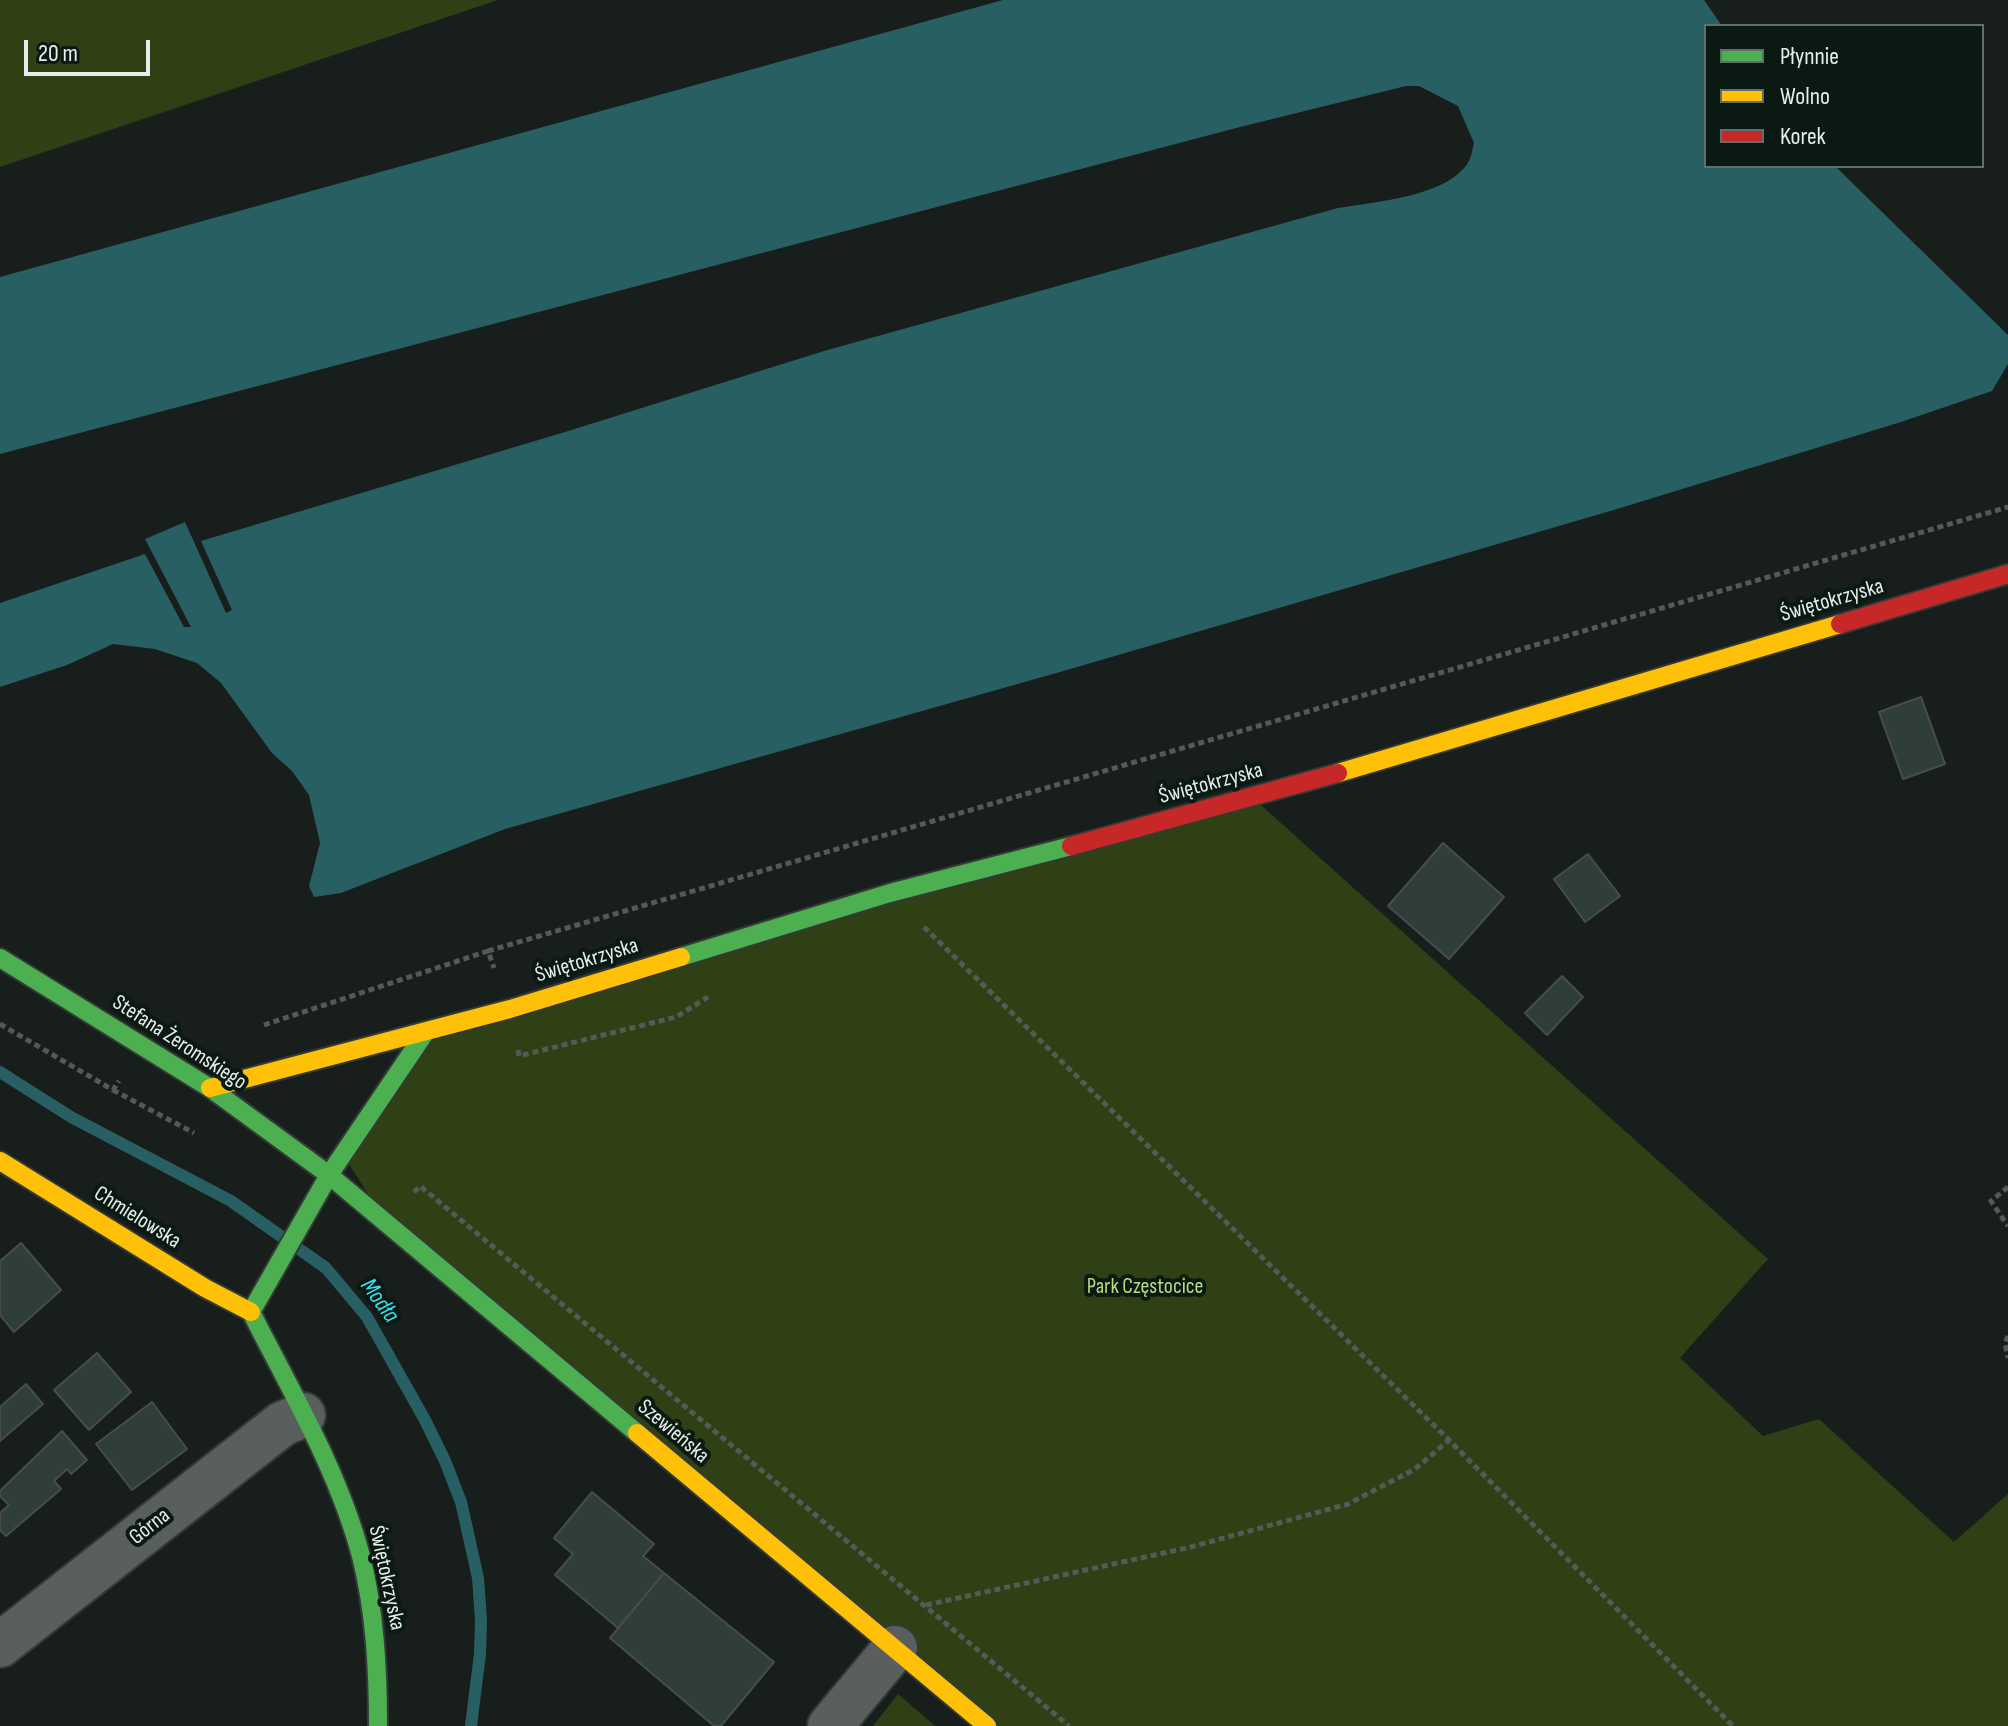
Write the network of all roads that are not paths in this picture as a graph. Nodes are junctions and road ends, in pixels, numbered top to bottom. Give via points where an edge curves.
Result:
1 (2008, 574) edge
2 (0, 958) edge
3 (425, 1033) junction
4 (210, 1088) junction
5 (0, 1161) edge
6 (329, 1175) junction
7 (251, 1312) junction
8 (303, 1415) junction
9 (0, 1645) edge
10 (895, 1648) junction
11 (378, 1726) edge
12 (830, 1726) edge
13 (987, 1726) edge

1 - 3 street, Świętokrzyska via 1253,798 890,893
2 - 4 street, Stefana Żeromskiego
3 - 4 street, Świętokrzyska
3 - 6 street
4 - 6 street, Stefana Żeromskiego
5 - 7 street, Chmielowska
6 - 7 street
6 - 10 street, Szewieńska
7 - 8 street, Świętokrzyska
8 - 9 street, Górna via 282,1424
8 - 11 street, Świętokrzyska via 355,1534 375,1629
10 - 12 street
10 - 13 street, Szewieńska

